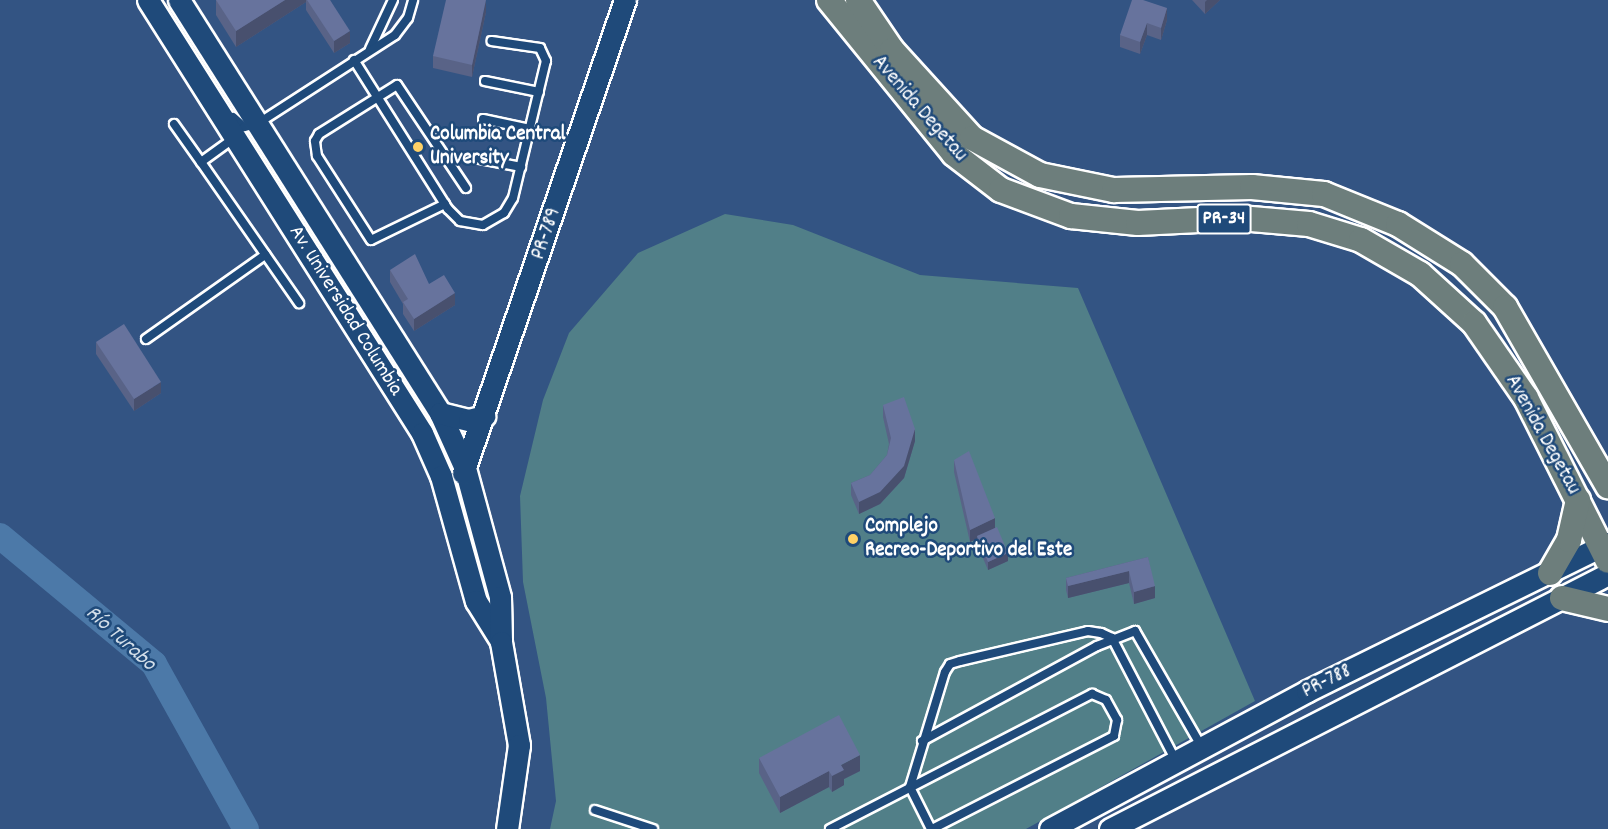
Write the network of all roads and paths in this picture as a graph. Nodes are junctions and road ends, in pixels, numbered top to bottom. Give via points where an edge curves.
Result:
1 (148, 0) edge
2 (179, 0) edge
3 (393, 0) edge
4 (412, 0) edge
5 (625, 0) edge
6 (829, 0) edge
7 (858, 0) edge
8 (492, 41) dead end
9 (179, 49) junction
10 (370, 49) junction
11 (354, 60) junction
12 (485, 81) dead end
13 (539, 92) junction
14 (377, 96) junction
15 (483, 119) dead end
16 (257, 123) junction
17 (174, 124) dead end
18 (530, 129) junction
19 (235, 138) junction
20 (480, 159) dead end
21 (201, 162) junction
22 (520, 167) junction
23 (466, 188) dead end
24 (446, 204) junction
25 (266, 255) junction
26 (299, 303) dead end
27 (345, 310) junction
28 (146, 339) dead end
29 (440, 413) junction
30 (484, 416) junction
31 (465, 468) junction
32 (1607, 484) edge
33 (1578, 500) junction
34 (1606, 550) edge
35 (468, 571) junction
36 (1550, 573) junction
37 (1608, 574) edge
38 (1562, 598) junction
39 (1608, 609) edge
40 (1112, 638) junction
41 (501, 642) junction
42 (922, 741) junction
43 (1201, 747) junction
44 (1176, 760) junction
45 (1215, 774) junction
46 (910, 787) junction
47 (1190, 788) junction
48 (595, 810) dead end
49 (507, 829) edge
50 (653, 829) edge
51 (830, 829) edge
52 (932, 829) edge
53 (1050, 829) edge
54 (1110, 829) edge

1 - 9 main road, Av. Universidad Columbia
2 - 16 main road, Av. Universidad Columbia
3 - 10 lane
4 - 10 lane via 404,26
5 - 30 main road, PR-789 / PR-789
6 - 33 main road, Avenida Degetau / PR-34 via 954,154 1001,190 1071,216 1138,223 1240,218 1309,224 1361,240 1420,274 1474,323 1526,398
7 - 32 main road, Avenida Degetau / PR-34 via 892,50 972,138 1040,175 1114,190 1252,187 1324,194 1398,224 1462,264 1505,307
8 - 13 lane via 540,48 546,61
9 - 16 lane via 196,64 239,124 248,127
9 - 19 main road, Av. Universidad Columbia
10 - 11 lane
11 - 14 lane
11 - 16 lane
12 - 13 lane
13 - 18 lane
14 - 23 lane via 397,85 401,87
14 - 24 lane
14 - 24 lane via 319,134 315,141 318,156 365,234 376,241
15 - 18 lane
16 - 19 main road
16 - 29 main road, Av. Universidad Columbia
17 - 21 lane
18 - 22 lane
19 - 21 lane
19 - 27 main road, Av. Universidad Columbia
20 - 22 lane
21 - 25 lane
22 - 24 lane via 513,198 492,223 470,226 460,221
25 - 26 lane
25 - 28 lane
27 - 31 main road via 374,341 441,447
27 - 35 main road, Av. Universidad Columbia via 422,433 441,476
29 - 30 main road via 469,420
29 - 31 main road, Av. Universidad Columbia
30 - 31 main road, PR-789 / PR-789
31 - 35 main road, PR-789 via 459,494 469,542
31 - 41 main road, Av. Universidad Columbia via 500,597
33 - 34 main road, Avenida Degetau / PR-34
33 - 36 main road via 1569,540
34 - 36 main road, PR-788 / PR-788
35 - 41 main road, Av. Universidad Columbia via 476,601
36 - 43 main road, PR-788 / PR-788
37 - 38 main road, PR-788 / PR-788
38 - 39 main road
38 - 45 main road, PR-788 / PR-788
40 - 42 lane
40 - 42 lane via 1088,631 950,664
40 - 43 lane via 1135,631 1139,634
40 - 44 lane
41 - 49 main road, Av. Universidad Columbia via 519,745
42 - 46 lane
43 - 44 main road, PR-788 / PR-788
43 - 45 main road
44 - 47 main road
44 - 53 main road, PR-788 / PR-788
45 - 47 main road, PR-788 / PR-788
46 - 51 lane
46 - 52 lane
46 - 52 lane via 1092,694 1106,700 1117,720 1114,736
47 - 54 main road, PR-788 / PR-788
48 - 50 lane

